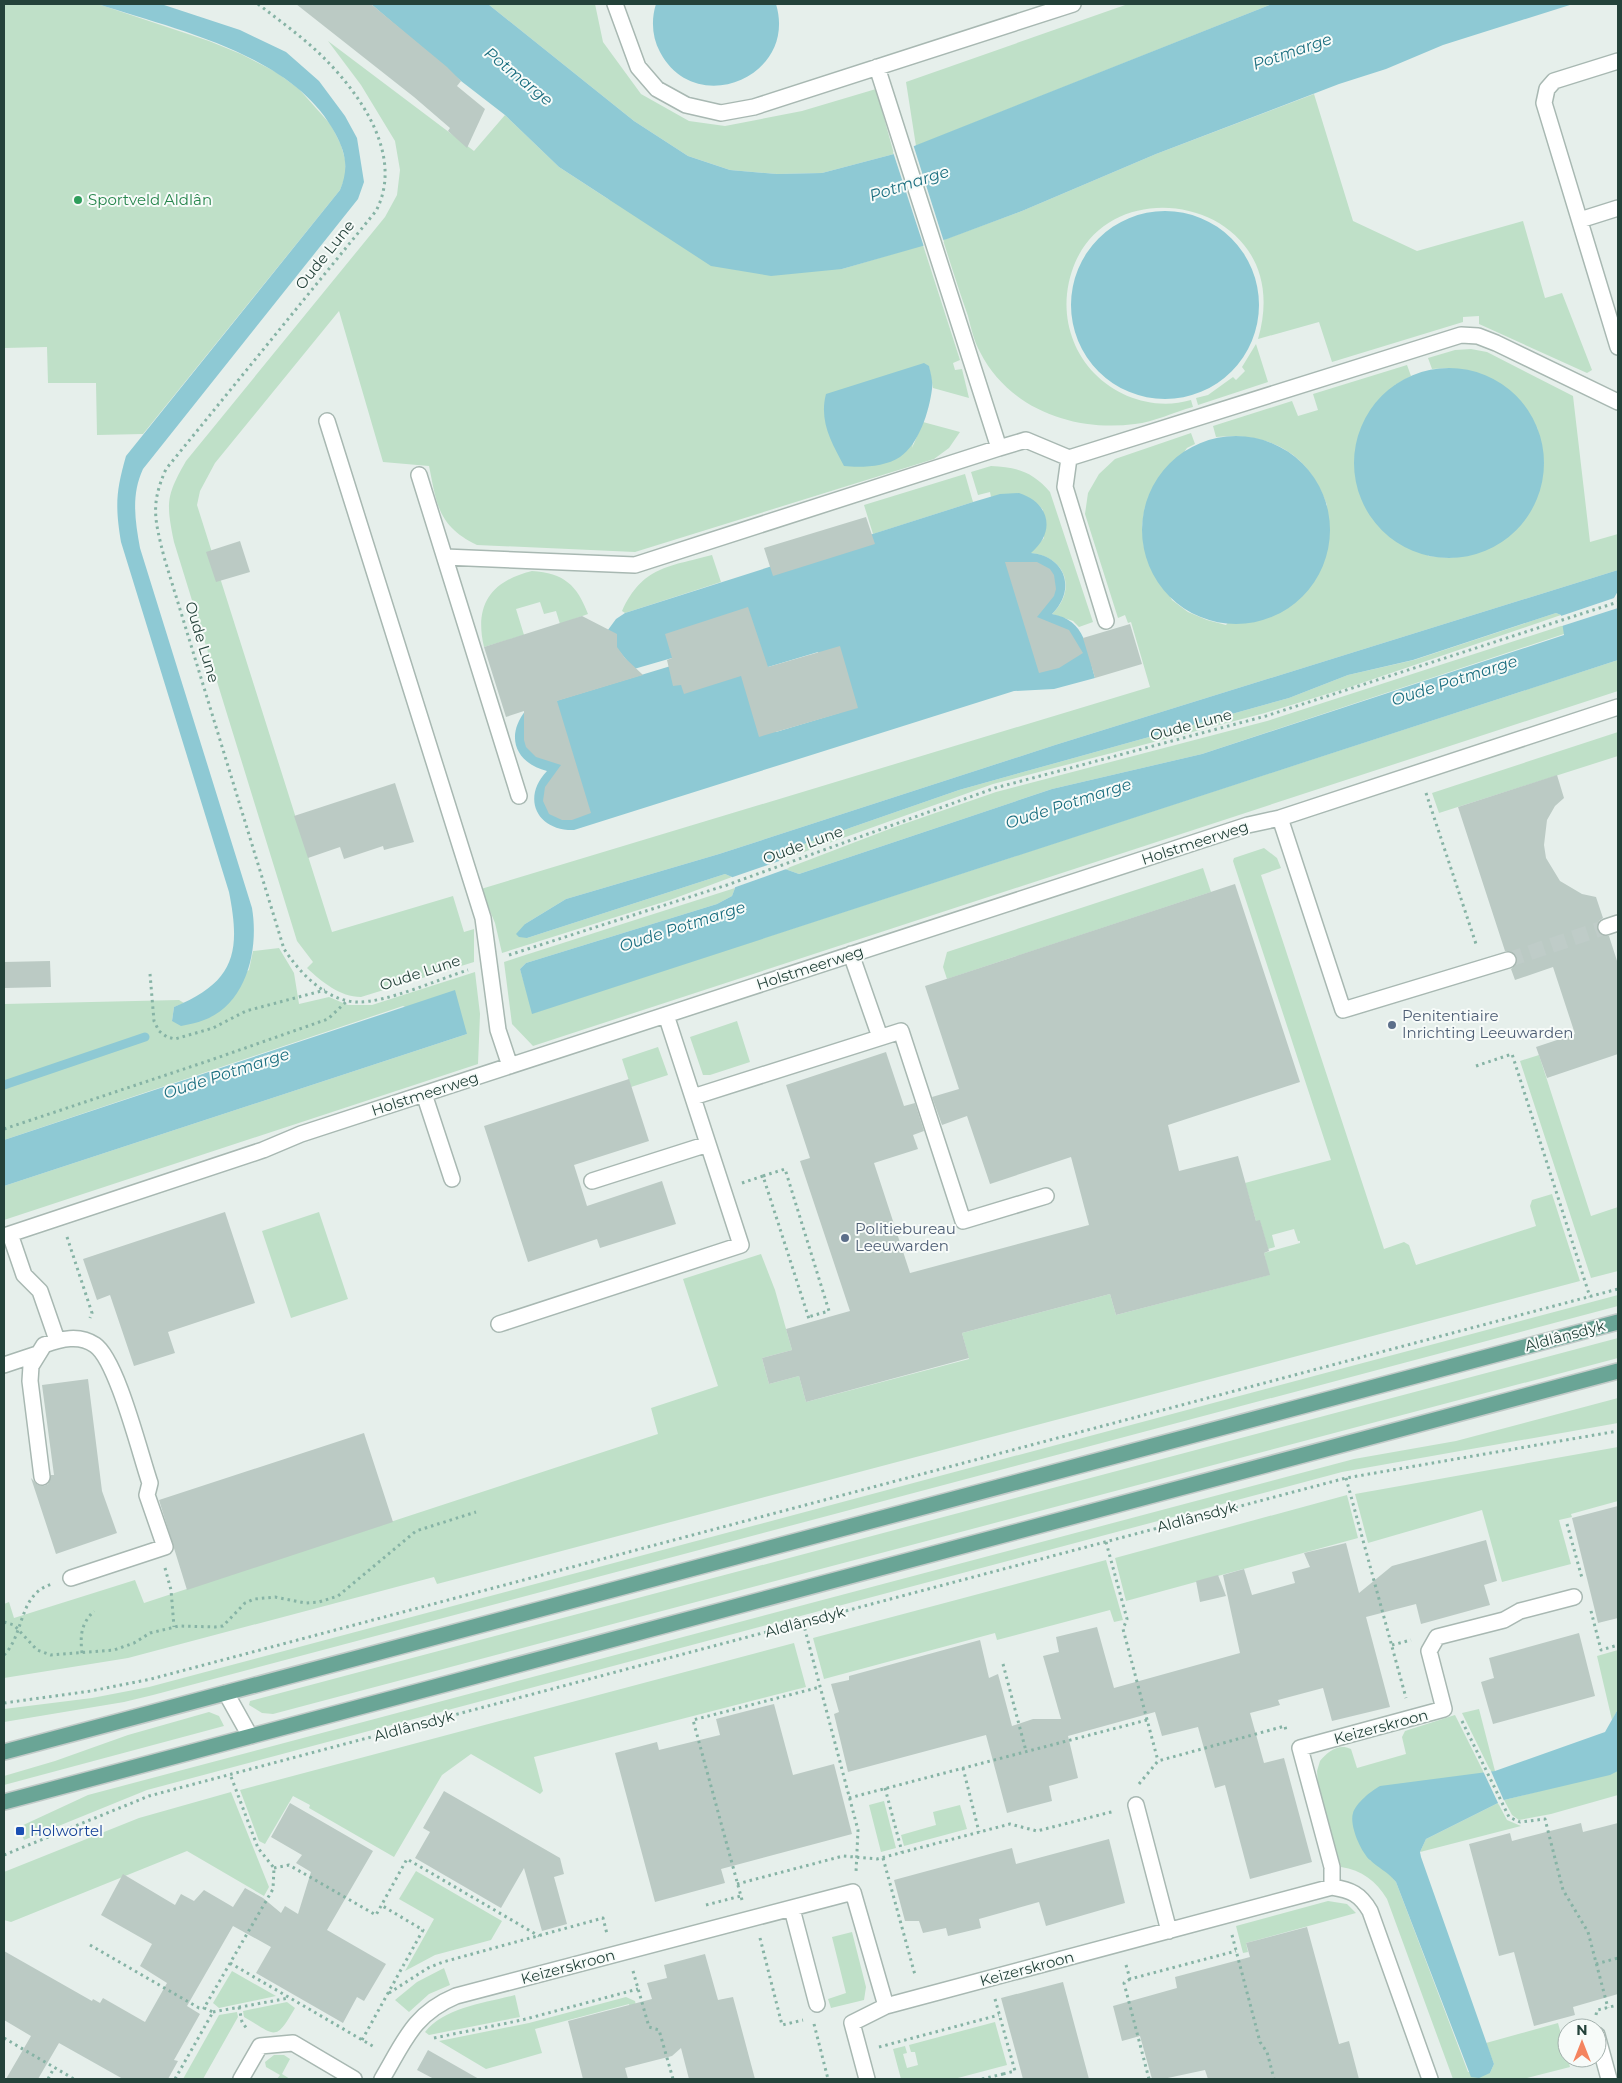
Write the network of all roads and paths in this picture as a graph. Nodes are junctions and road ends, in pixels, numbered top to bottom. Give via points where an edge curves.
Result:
1 (258, 4) edge
2 (615, 4) edge
3 (1074, 4) edge
4 (1618, 61) edge
5 (877, 68) junction
6 (1618, 208) edge
7 (1580, 220) junction
8 (1618, 346) edge
9 (1618, 402) edge
10 (327, 421) dead end
11 (999, 448) junction
12 (1069, 458) junction
13 (420, 475) dead end
14 (445, 557) junction
15 (1618, 602) edge
16 (1106, 621) dead end
17 (1618, 707) edge
18 (1425, 790) dead end
19 (519, 796) dead end
20 (1280, 818) junction
21 (851, 954) junction
22 (1508, 960) tunnel mouth
23 (489, 962) junction
24 (1483, 967) junction
25 (150, 974) dead end
26 (325, 990) junction
27 (348, 1000) junction
28 (666, 1014) junction
29 (880, 1038) junction
30 (510, 1066) junction
31 (1476, 1066) dead end
32 (424, 1094) junction
33 (693, 1098) junction
34 (4, 1129) edge
35 (708, 1144) junction
36 (762, 1176) junction
37 (452, 1179) dead end
38 (592, 1181) dead end
39 (723, 1190) junction
40 (1046, 1196) dead end
41 (7, 1235) edge
42 (67, 1236) dead end
43 (1618, 1289) edge
44 (1590, 1297) junction
45 (808, 1317) junction
46 (810, 1322) dead end
47 (1618, 1322) edge
48 (499, 1324) dead end
49 (81, 1339) junction
50 (57, 1340) junction
51 (37, 1354) junction
52 (4, 1365) edge
53 (1614, 1374) edge
54 (1618, 1430) edge
55 (42, 1477) dead end
56 (1346, 1478) junction
57 (476, 1512) dead end
58 (1567, 1524) dead end
59 (1106, 1542) junction
60 (159, 1550) junction
61 (71, 1578) joint
62 (1580, 1595) junction
63 (94, 1611) dead end
64 (4, 1622) edge
65 (803, 1622) junction
66 (174, 1626) junction
67 (18, 1630) junction
68 (1618, 1645) edge
69 (82, 1653) junction
70 (4, 1655) edge
71 (1003, 1664) dead end
72 (820, 1687) junction
73 (226, 1693) junction
74 (4, 1703) edge
75 (1444, 1710) junction
76 (1412, 1718) junction
77 (1147, 1720) junction
78 (250, 1736) junction
79 (1300, 1748) junction
80 (1026, 1751) junction
81 (4, 1752) edge
82 (1158, 1760) junction
83 (963, 1768) junction
84 (230, 1774) junction
85 (885, 1788) junction
86 (850, 1798) junction
87 (4, 1802) edge
88 (1136, 1805) junction
89 (979, 1832) junction
90 (902, 1852) junction
91 (4, 1855) edge
92 (857, 1857) junction
93 (883, 1858) junction
94 (274, 1868) junction
95 (738, 1884) junction
96 (1332, 1887) junction
97 (853, 1892) junction
98 (381, 1905) junction
99 (792, 1909) junction
100 (1227, 1915) junction
101 (747, 1920) junction
102 (1169, 1931) junction
103 (539, 1936) junction
104 (1121, 1944) junction
105 (90, 1945) dead end
106 (1236, 1951) junction
107 (620, 1953) junction
108 (1618, 1958) edge
109 (230, 1964) junction
110 (1596, 1964) junction
111 (990, 1978) junction
112 (1130, 1979) junction
113 (638, 1989) junction
114 (389, 1992) junction
115 (920, 1997) junction
116 (289, 1998) junction
117 (1618, 2005) edge
118 (886, 2006) junction
119 (239, 2007) junction
120 (204, 2008) junction
121 (1608, 2008) junction
122 (814, 2011) joint
123 (213, 2012) junction
124 (1000, 2014) junction
125 (241, 2016) dead end
126 (1596, 2018) edge
127 (411, 2030) junction
128 (4, 2038) edge
129 (362, 2040) junction
130 (860, 2052) junction
131 (394, 2059) junction
132 (54, 2068) junction
133 (1003, 2074) junction
134 (1618, 2077) edge
135 (48, 2079) edge
136 (74, 2079) edge
137 (176, 2079) edge
138 (241, 2079) edge
139 (354, 2079) edge
140 (382, 2079) edge
141 (673, 2079) edge
142 (828, 2079) edge
143 (867, 2079) edge
144 (982, 2079) edge
145 (1004, 2079) edge
146 (1150, 2079) edge
147 (1274, 2079) edge
148 (1430, 2079) edge
149 (1608, 2079) edge

1 - 26 path, Oude Lune via 323,57 358,101 378,134 386,187 376,211 166,469 154,503 164,557 284,949 297,968
2 - 5 street via 638,68 657,89 686,105 721,113 754,107
3 - 5 street
4 - 7 street via 1554,81 1547,89 1544,103
5 - 11 street
6 - 7 street
7 - 8 street
9 - 12 street via 1496,343 1478,336 1461,335
10 - 23 street via 483,918
11 - 12 street via 1026,440
11 - 14 street via 635,565
12 - 16 street via 1064,487
13 - 14 street
14 - 19 street
15 - 23 path, Oude Lune via 1266,716 1002,786 727,885
17 - 20 street, Holstmeerweg
18 - 24 path
20 - 21 street, Holstmeerweg via 1248,825
20 - 24 street via 1343,1010
21 - 28 street, Holstmeerweg
21 - 29 street
22 - 24 street
23 - 27 path, Oude Lune via 393,995 363,1001
23 - 30 street via 498,1030
25 - 26 path via 154,1021 167,1038 175,1039 213,1028 246,1011
26 - 27 path, Oude Lune
27 - 34 path via 328,1019
28 - 30 street, Holstmeerweg
28 - 33 street
29 - 33 street
29 - 40 street via 901,1031 963,1221
30 - 32 street, Holstmeerweg
31 - 44 path via 1512,1054
32 - 37 street
32 - 41 street, Holstmeerweg
33 - 35 street
35 - 38 street
35 - 39 street
36 - 39 path
36 - 45 path
36 - 45 path via 785,1169 829,1311
39 - 48 street via 741,1245
41 - 50 street via 24,1275 40,1291
42 - 49 path via 92,1313
43 - 44 path, Aldlânsdyk
44 - 74 path, Aldlânsdyk via 151,1679
45 - 46 path
47 - 73 main road, Aldlânsdyk
49 - 50 street
49 - 60 street via 96,1345 106,1356 117,1382 150,1483 147,1495 165,1547
50 - 51 street via 44,1345
51 - 52 street
51 - 55 street via 31,1366 30,1382
53 - 78 main road, Aldlânsdyk
54 - 56 path, Aldlânsdyk
56 - 59 path, Aldlânsdyk
56 - 76 path
57 - 66 path via 416,1531 350,1588 329,1600 305,1603 265,1597 245,1603 223,1626
58 - 62 path
59 - 65 path, Aldlânsdyk
59 - 77 path via 1127,1619 1123,1629
60 - 61 street
60 - 66 path via 171,1590
61 - 67 path via 44,1586 25,1606
62 - 68 path via 1601,1650
62 - 75 street, Keizerskroon via 1520,1611 1504,1620 1437,1637 1429,1651
63 - 69 path via 83,1623
64 - 67 path
65 - 72 path
65 - 84 path, Aldlânsdyk
66 - 69 path via 114,1650
67 - 69 path via 44,1654
67 - 70 path
71 - 80 path
72 - 86 path
72 - 95 path via 693,1720
73 - 78 street
73 - 81 main road, Aldlânsdyk
75 - 76 street, Keizerskroon
75 - 110 path via 1459,1714 1510,1817 1516,1822 1545,1819 1564,1890 1588,1932
76 - 79 street, Keizerskroon
77 - 80 path
77 - 82 path
78 - 87 main road, Aldlânsdyk
79 - 82 path via 1289,1742 1285,1726
79 - 96 street via 1332,1867
80 - 83 path
82 - 88 path via 1133,1792
83 - 85 path
83 - 89 path
84 - 91 path, Aldlânsdyk via 149,1796
84 - 94 path via 258,1848
85 - 86 path
85 - 90 path
86 - 92 path via 858,1830
88 - 89 path via 1038,1831 1010,1824
88 - 102 street
89 - 90 path
90 - 93 path
92 - 93 path
92 - 95 path via 843,1856
92 - 97 path
93 - 115 path
94 - 98 path via 289,1865 376,1915
94 - 109 path via 273,1889
95 - 101 path
96 - 100 street, Keizerskroon
96 - 148 street via 1354,1892 1370,1911
97 - 99 street, Keizerskroon
97 - 118 street
98 - 103 path via 407,1860
98 - 114 path via 423,1930
99 - 101 street, Keizerskroon
99 - 122 street
100 - 102 street, Keizerskroon
100 - 106 path
101 - 107 street, Keizerskroon
102 - 104 street, Keizerskroon
103 - 107 path via 603,1918
103 - 114 path via 442,1962
104 - 111 street, Keizerskroon
104 - 112 path
105 - 120 path via 198,2008
106 - 112 path
106 - 147 path via 1260,2042 1267,2052
107 - 113 path
107 - 127 street, Keizerskroon via 456,1996 424,2014
108 - 110 path
109 - 116 path
109 - 120 path
110 - 121 path
111 - 115 street, Keizerskroon
111 - 124 path
112 - 146 path via 1124,1983
113 - 127 path via 522,2020 427,2039
113 - 141 path via 648,2027 659,2030
114 - 129 path
115 - 118 street, Keizerskroon
116 - 119 path
116 - 129 path
117 - 121 path
118 - 130 street, Keizerskroon via 852,2022
119 - 123 path
119 - 125 path
120 - 123 path
121 - 126 path via 1597,2010
122 - 142 path
123 - 137 path
124 - 130 path
124 - 133 path via 1015,2071
127 - 131 street, Keizerskroon
128 - 132 path
129 - 131 path
130 - 143 street, Keizerskroon
131 - 140 street, Keizerskroon
132 - 135 path
132 - 136 path
133 - 144 path
133 - 145 path
134 - 149 street
138 - 139 street via 260,2046 292,2043

